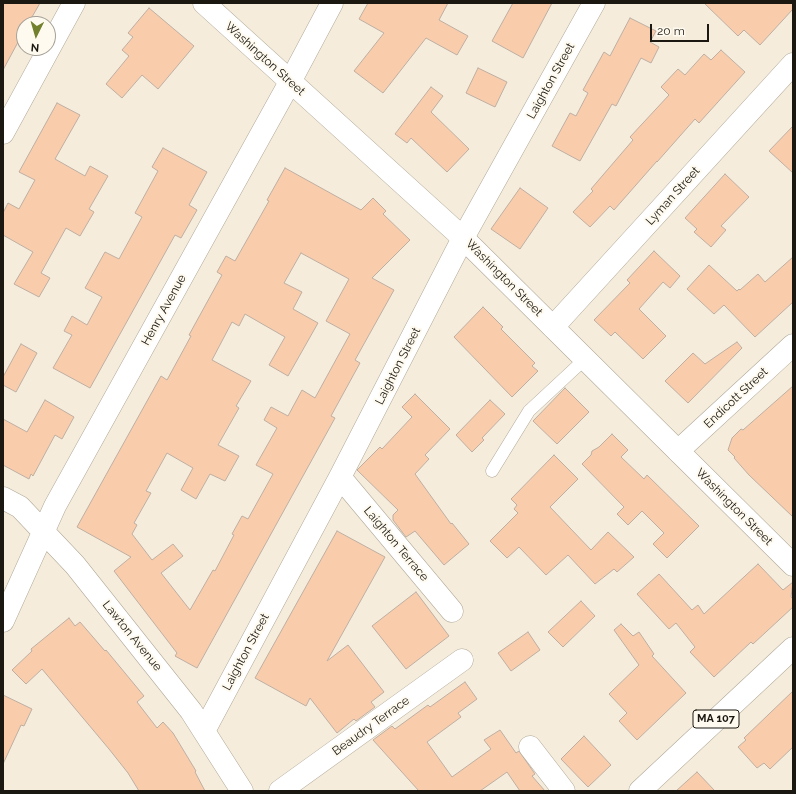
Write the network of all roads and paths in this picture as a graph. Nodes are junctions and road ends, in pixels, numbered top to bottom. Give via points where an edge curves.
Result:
1 (74, 3) edge
2 (204, 3) edge
3 (332, 3) edge
4 (594, 3) edge
5 (793, 64) edge
6 (290, 82) junction
7 (3, 133) edge
8 (463, 238) junction
9 (553, 327) junction
10 (793, 345) edge
11 (585, 359) junction
12 (678, 452) junction
13 (492, 472) dead end
14 (340, 477) junction
15 (3, 498) edge
16 (43, 532) junction
17 (793, 565) edge
18 (452, 611) dead end
19 (3, 621) edge
20 (790, 656) edge
21 (462, 660) dead end
22 (204, 731) junction
23 (530, 747) dead end
24 (242, 791) edge
25 (280, 791) edge
26 (564, 791) edge
27 (640, 791) edge

1 - 7 street
2 - 6 street, Washington Street
3 - 6 street, Henry Avenue
4 - 8 street, Laighton Street
5 - 9 street, Lyman Street
6 - 8 street, Washington Street
6 - 16 street, Henry Avenue
8 - 9 street, Washington Street
8 - 14 street, Laighton Street
9 - 11 street, Washington Street
10 - 12 street, Endicott Street
11 - 12 street, Washington Street
11 - 13 lane via 529,411
12 - 17 street, Washington Street
14 - 18 street, Laighton Terrace
14 - 22 street, Laighton Street
15 - 16 street, Lawton Avenue via 20,507
16 - 19 street, Henry Avenue
16 - 22 street, Lawton Avenue via 80,572 191,711
20 - 27 street, MA 107
21 - 25 street, Beaudry Terrace
22 - 24 street, Lawton Avenue
23 - 26 street

